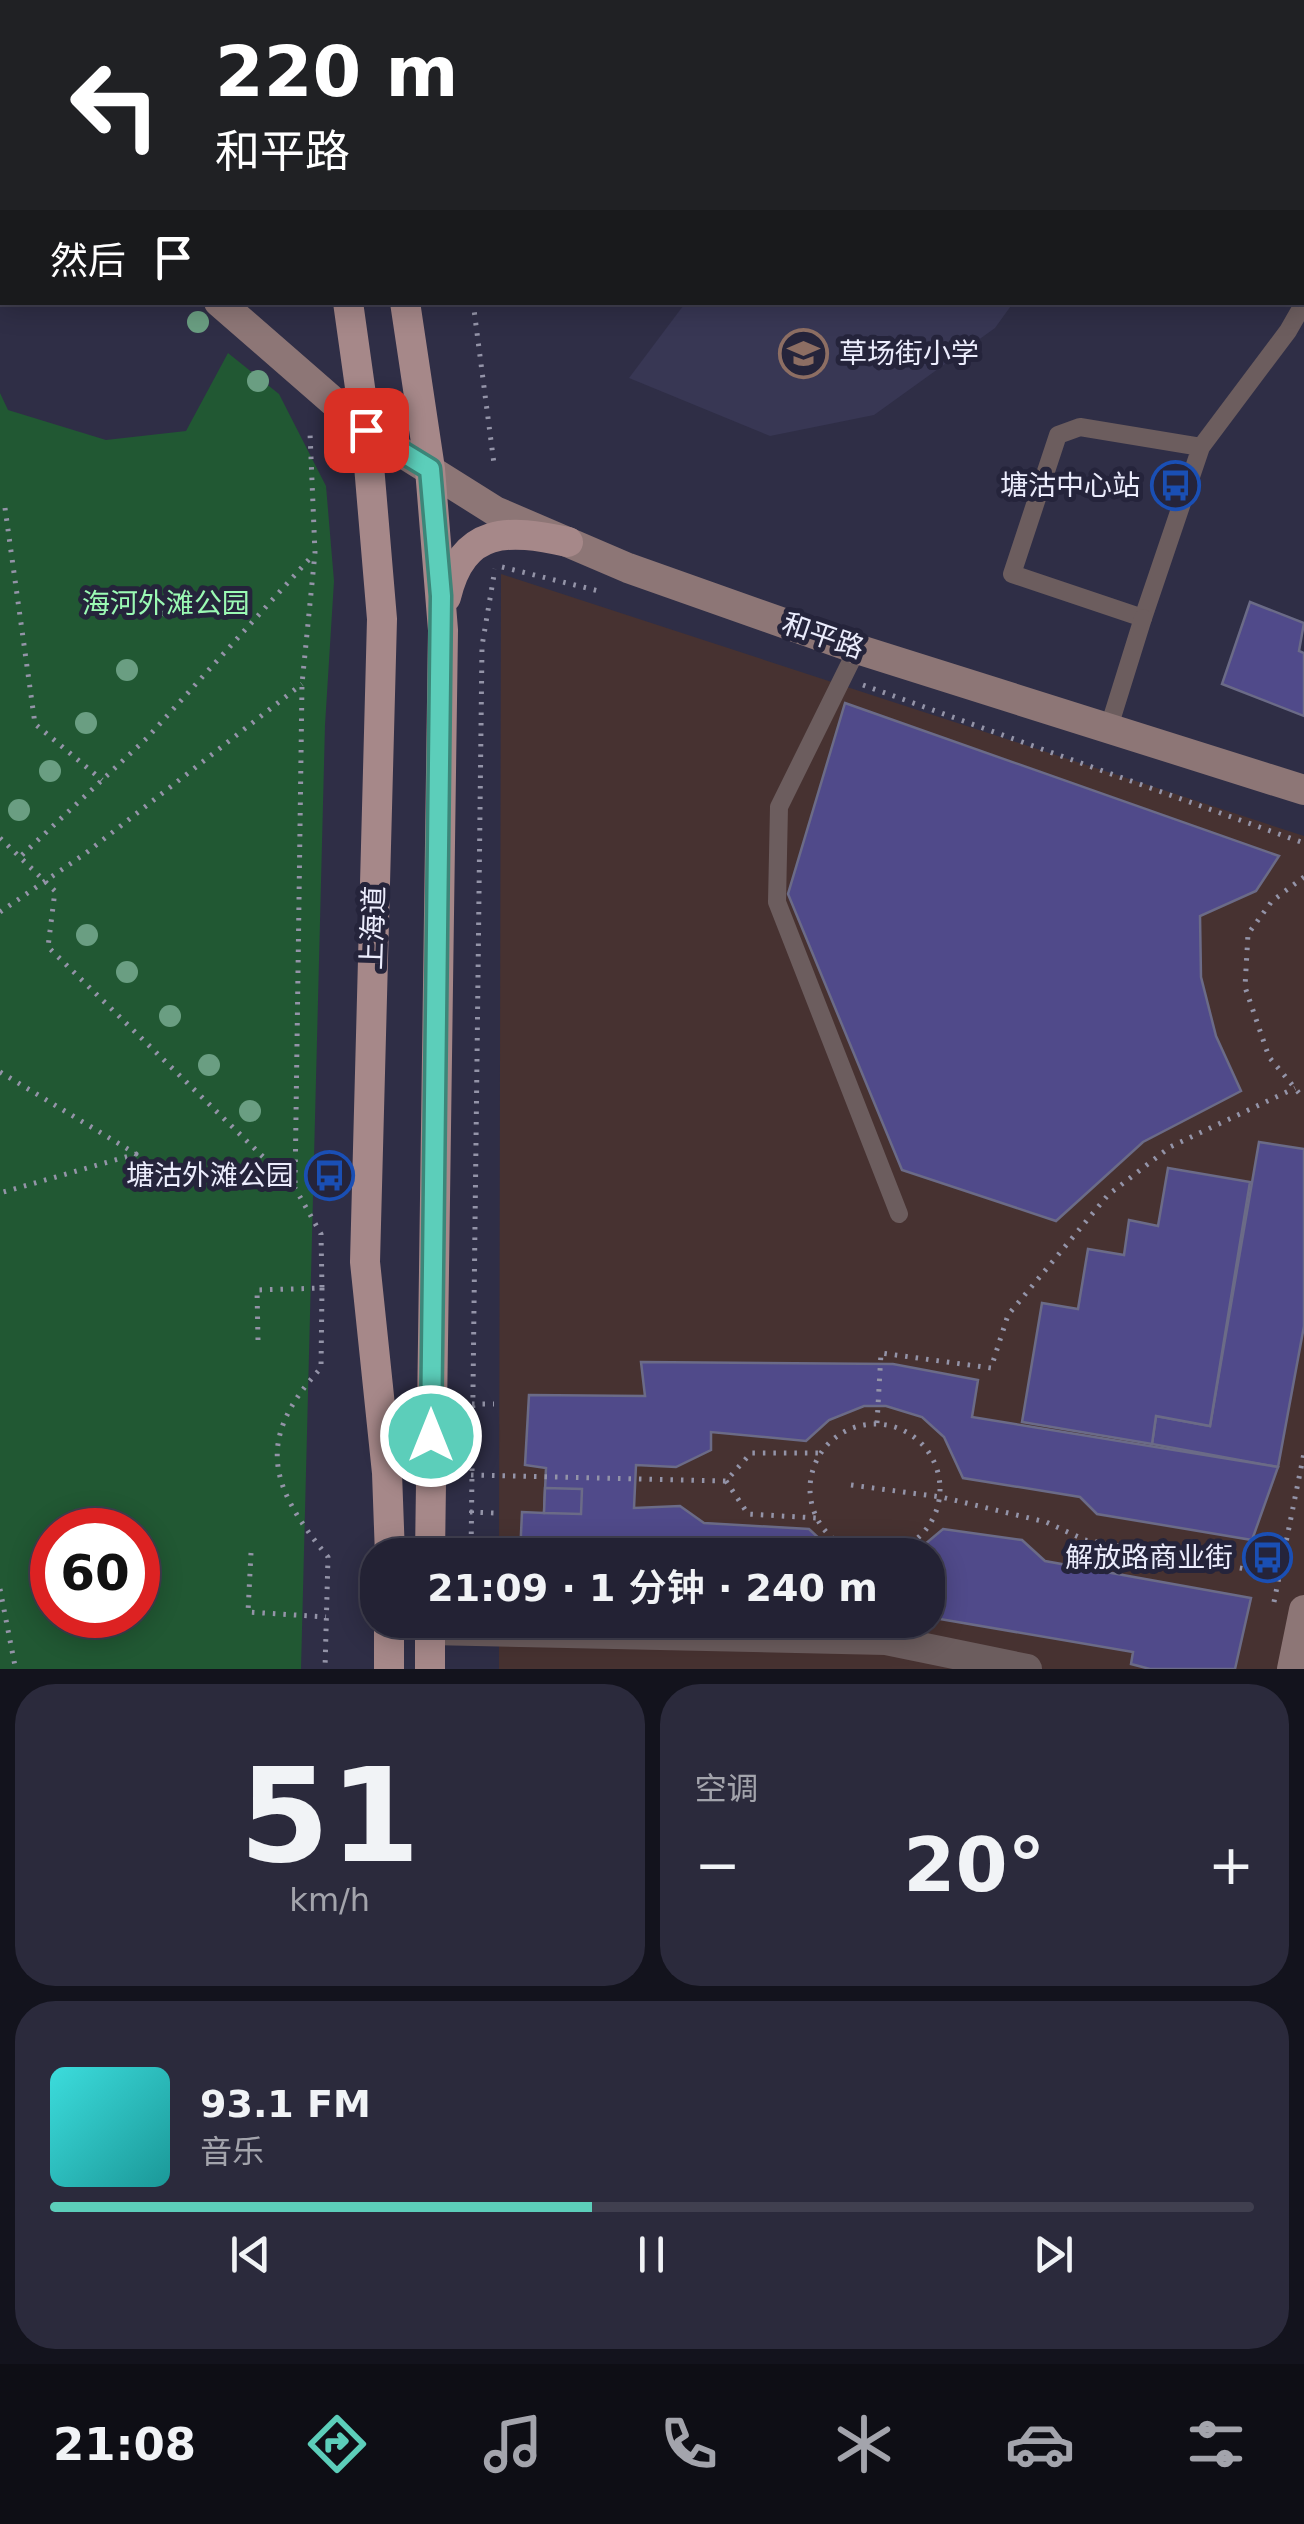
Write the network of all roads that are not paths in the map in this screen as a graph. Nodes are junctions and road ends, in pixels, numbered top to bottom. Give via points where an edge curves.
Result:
1 (222, 305) edge
2 (348, 305) edge
3 (405, 305) edge
4 (1303, 305) edge
5 (366, 430) junction
6 (1201, 447) junction
7 (430, 469) junction
8 (568, 542) junction
9 (1143, 618) junction
10 (443, 630) junction
11 (857, 648) junction
12 (1109, 727) junction
13 (1304, 790) edge
14 (899, 1214) dead end
15 (389, 1538) edge
16 (430, 1538) edge
17 (1304, 1610) edge
18 (389, 1638) edge
19 (430, 1638) edge
20 (825, 1638) edge
21 (389, 1669) edge
22 (430, 1669) edge
23 (1027, 1669) edge
24 (1292, 1669) edge

1 - 5 street, 和平路
2 - 5 main road, 上海道
3 - 7 main road
4 - 6 lane
5 - 7 street, 和平路
5 - 15 main road, 上海道 via 382,618 366,1262
6 - 9 lane
6 - 9 lane via 1080,428 1058,435 1012,574
7 - 8 street, 和平路 via 495,511
7 - 10 main road
8 - 10 main road via 507,532 476,545 452,577
8 - 11 street, 和平路
9 - 12 lane
10 - 16 main road
11 - 12 street, 和平路
11 - 14 lane via 779,807 777,902
12 - 13 street, 和平路
17 - 24 street
18 - 21 main road
19 - 22 main road
20 - 23 street via 886,1640

